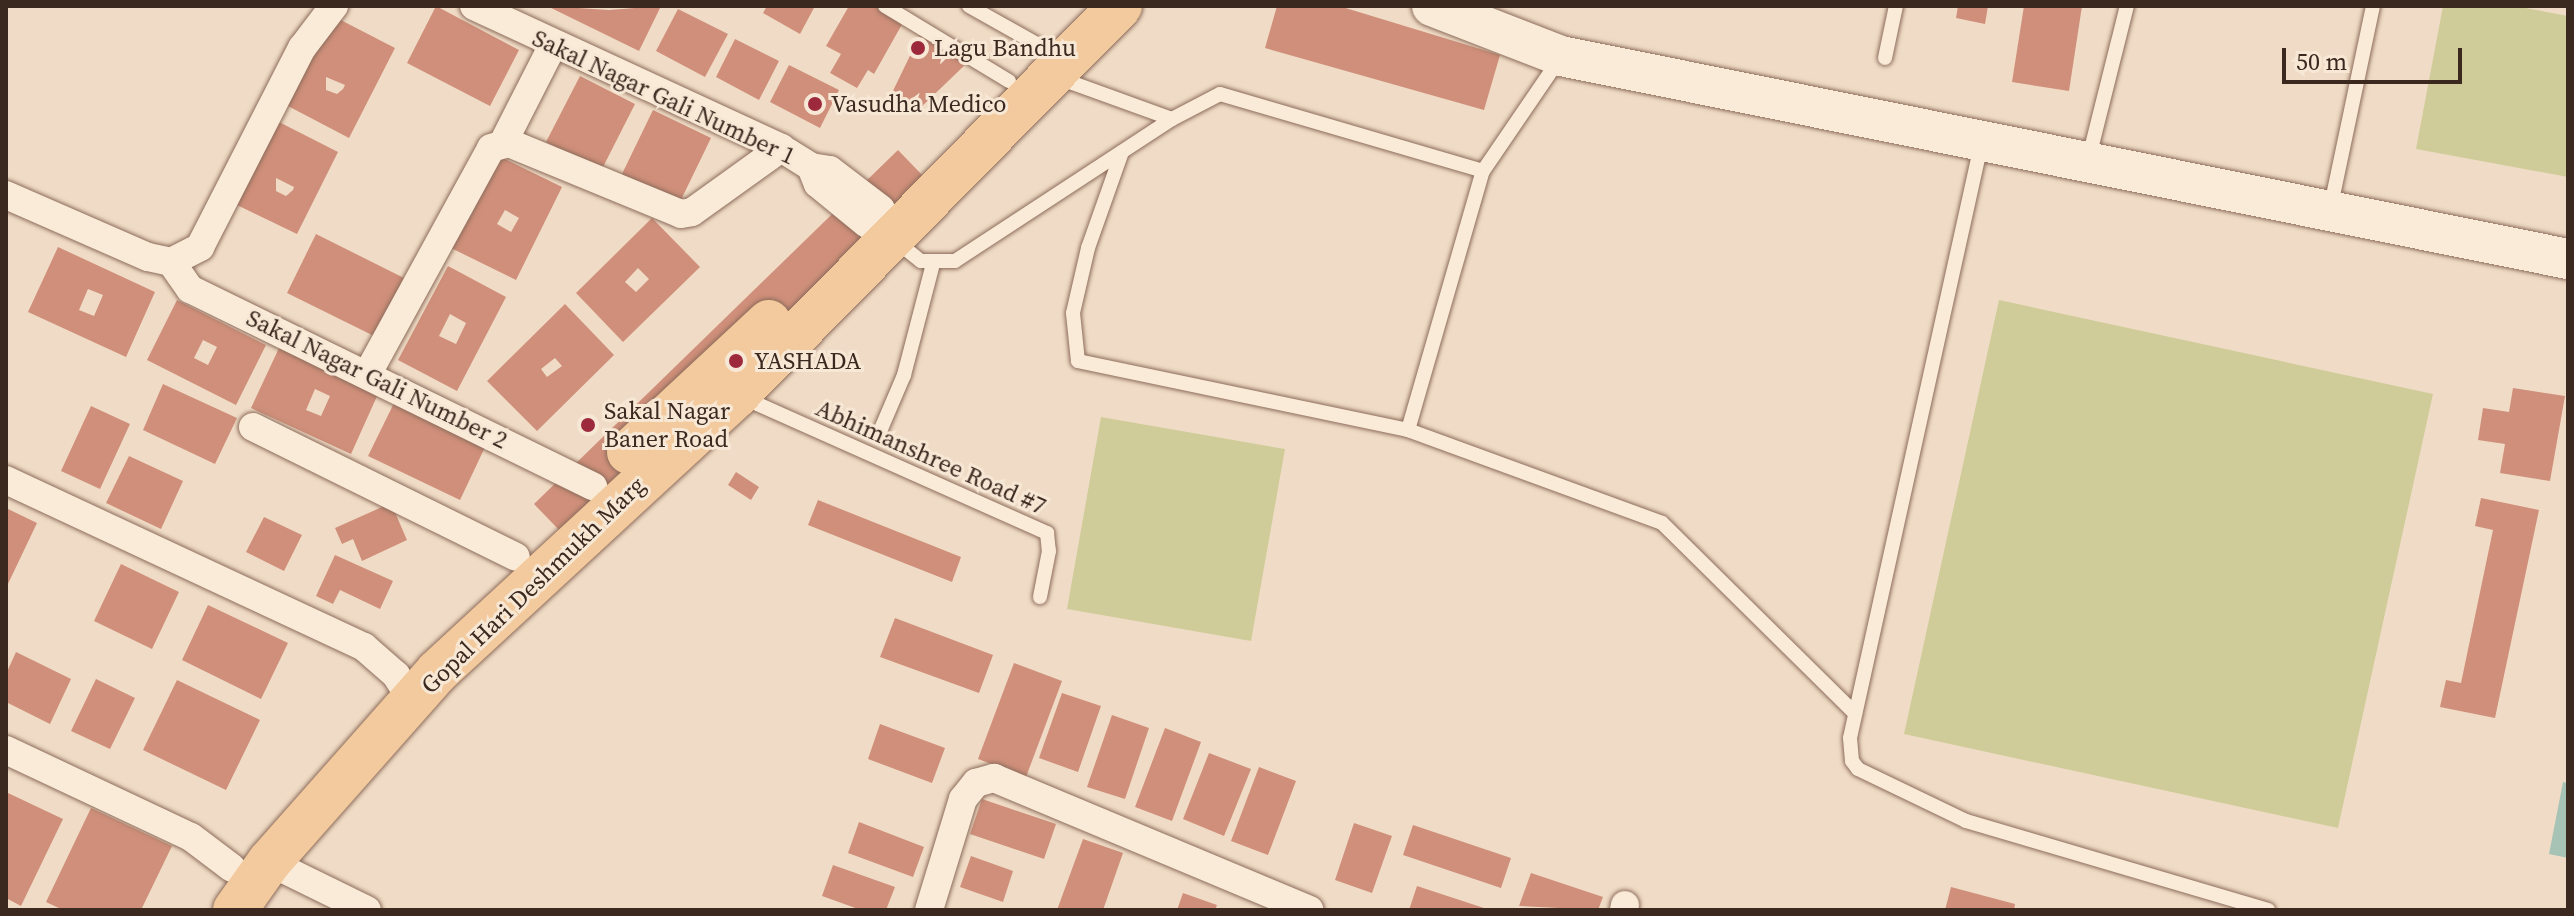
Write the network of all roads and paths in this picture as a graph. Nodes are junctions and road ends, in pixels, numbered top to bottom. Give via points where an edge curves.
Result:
1 (334, 6) edge
2 (474, 6) edge
3 (885, 6) edge
4 (969, 6) edge
5 (1082, 6) edge
6 (1120, 6) edge
7 (1432, 6) edge
8 (1896, 6) edge
9 (2127, 6) edge
10 (2373, 6) edge
11 (553, 45) junction
12 (1561, 56) junction
13 (1885, 58) dead end
14 (1047, 62) junction
15 (1009, 81) junction
16 (1172, 119) junction
17 (1981, 140) junction
18 (503, 143) junction
19 (781, 148) junction
20 (1122, 152) junction
21 (2088, 162) junction
22 (1483, 171) junction
23 (6, 195) edge
24 (2330, 211) junction
25 (880, 224) junction
26 (2568, 259) edge
27 (171, 262) junction
28 (933, 264) junction
29 (368, 373) junction
30 (737, 395) junction
31 (253, 427) dead end
32 (881, 429) dead end
33 (1408, 430) junction
34 (6, 480) edge
35 (593, 486) junction
36 (516, 557) junction
37 (1040, 597) dead end
38 (404, 688) junction
39 (1855, 713) junction
40 (6, 750) edge
41 (245, 880) edge
42 (203, 910) edge
43 (367, 910) edge
44 (929, 910) edge
45 (1310, 910) edge
46 (2268, 910) edge

1 - 27 street via 302,48 200,247
2 - 11 street, Sakal Nagar Gali Number 1
3 - 15 lane
4 - 14 lane
5 - 14 main road, Gopal Hari Deshmukh Marg
6 - 14 main road, Gopal Hari Deshmukh Marg
7 - 12 street
8 - 13 lane
9 - 21 lane
10 - 24 lane
11 - 18 street
11 - 19 street, Sakal Nagar Gali Number 1
12 - 17 street
12 - 22 lane
14 - 15 main road, Gopal Hari Deshmukh Marg
14 - 16 lane
14 - 25 main road, Gopal Hari Deshmukh Marg
15 - 25 main road, Gopal Hari Deshmukh Marg
16 - 20 lane
16 - 22 lane via 1220,94
17 - 21 street
17 - 39 lane
18 - 19 street via 681,214 692,212
18 - 29 street via 486,153
19 - 25 street, Sakal Nagar Gali Number 1 via 811,167 818,184
20 - 28 lane via 955,261
20 - 33 lane via 1088,248 1073,313 1078,361
21 - 24 street
22 - 33 lane
23 - 27 street via 148,257
24 - 26 street
25 - 28 lane via 921,261
25 - 30 main road, Gopal Hari Deshmukh Marg
25 - 35 main road, Gopal Hari Deshmukh Marg
27 - 29 street, Sakal Nagar Gali Number 2 via 190,289
28 - 32 lane via 904,375
29 - 35 street, Sakal Nagar Gali Number 2
30 - 37 lane, Abhimanshree Road #7 via 1047,533
30 - 38 main road, Gopal Hari Deshmukh Marg via 479,630
31 - 36 street
33 - 39 lane via 1662,523
34 - 38 street via 364,647
35 - 36 main road, Gopal Hari Deshmukh Marg
36 - 38 main road, Gopal Hari Deshmukh Marg
38 - 41 main road, Gopal Hari Deshmukh Marg
39 - 46 lane via 1850,738 1858,769 1952,815
40 - 41 street via 191,837
41 - 42 main road, Gopal Hari Deshmukh Marg
41 - 43 street
44 - 45 street via 963,799 976,783 994,778

